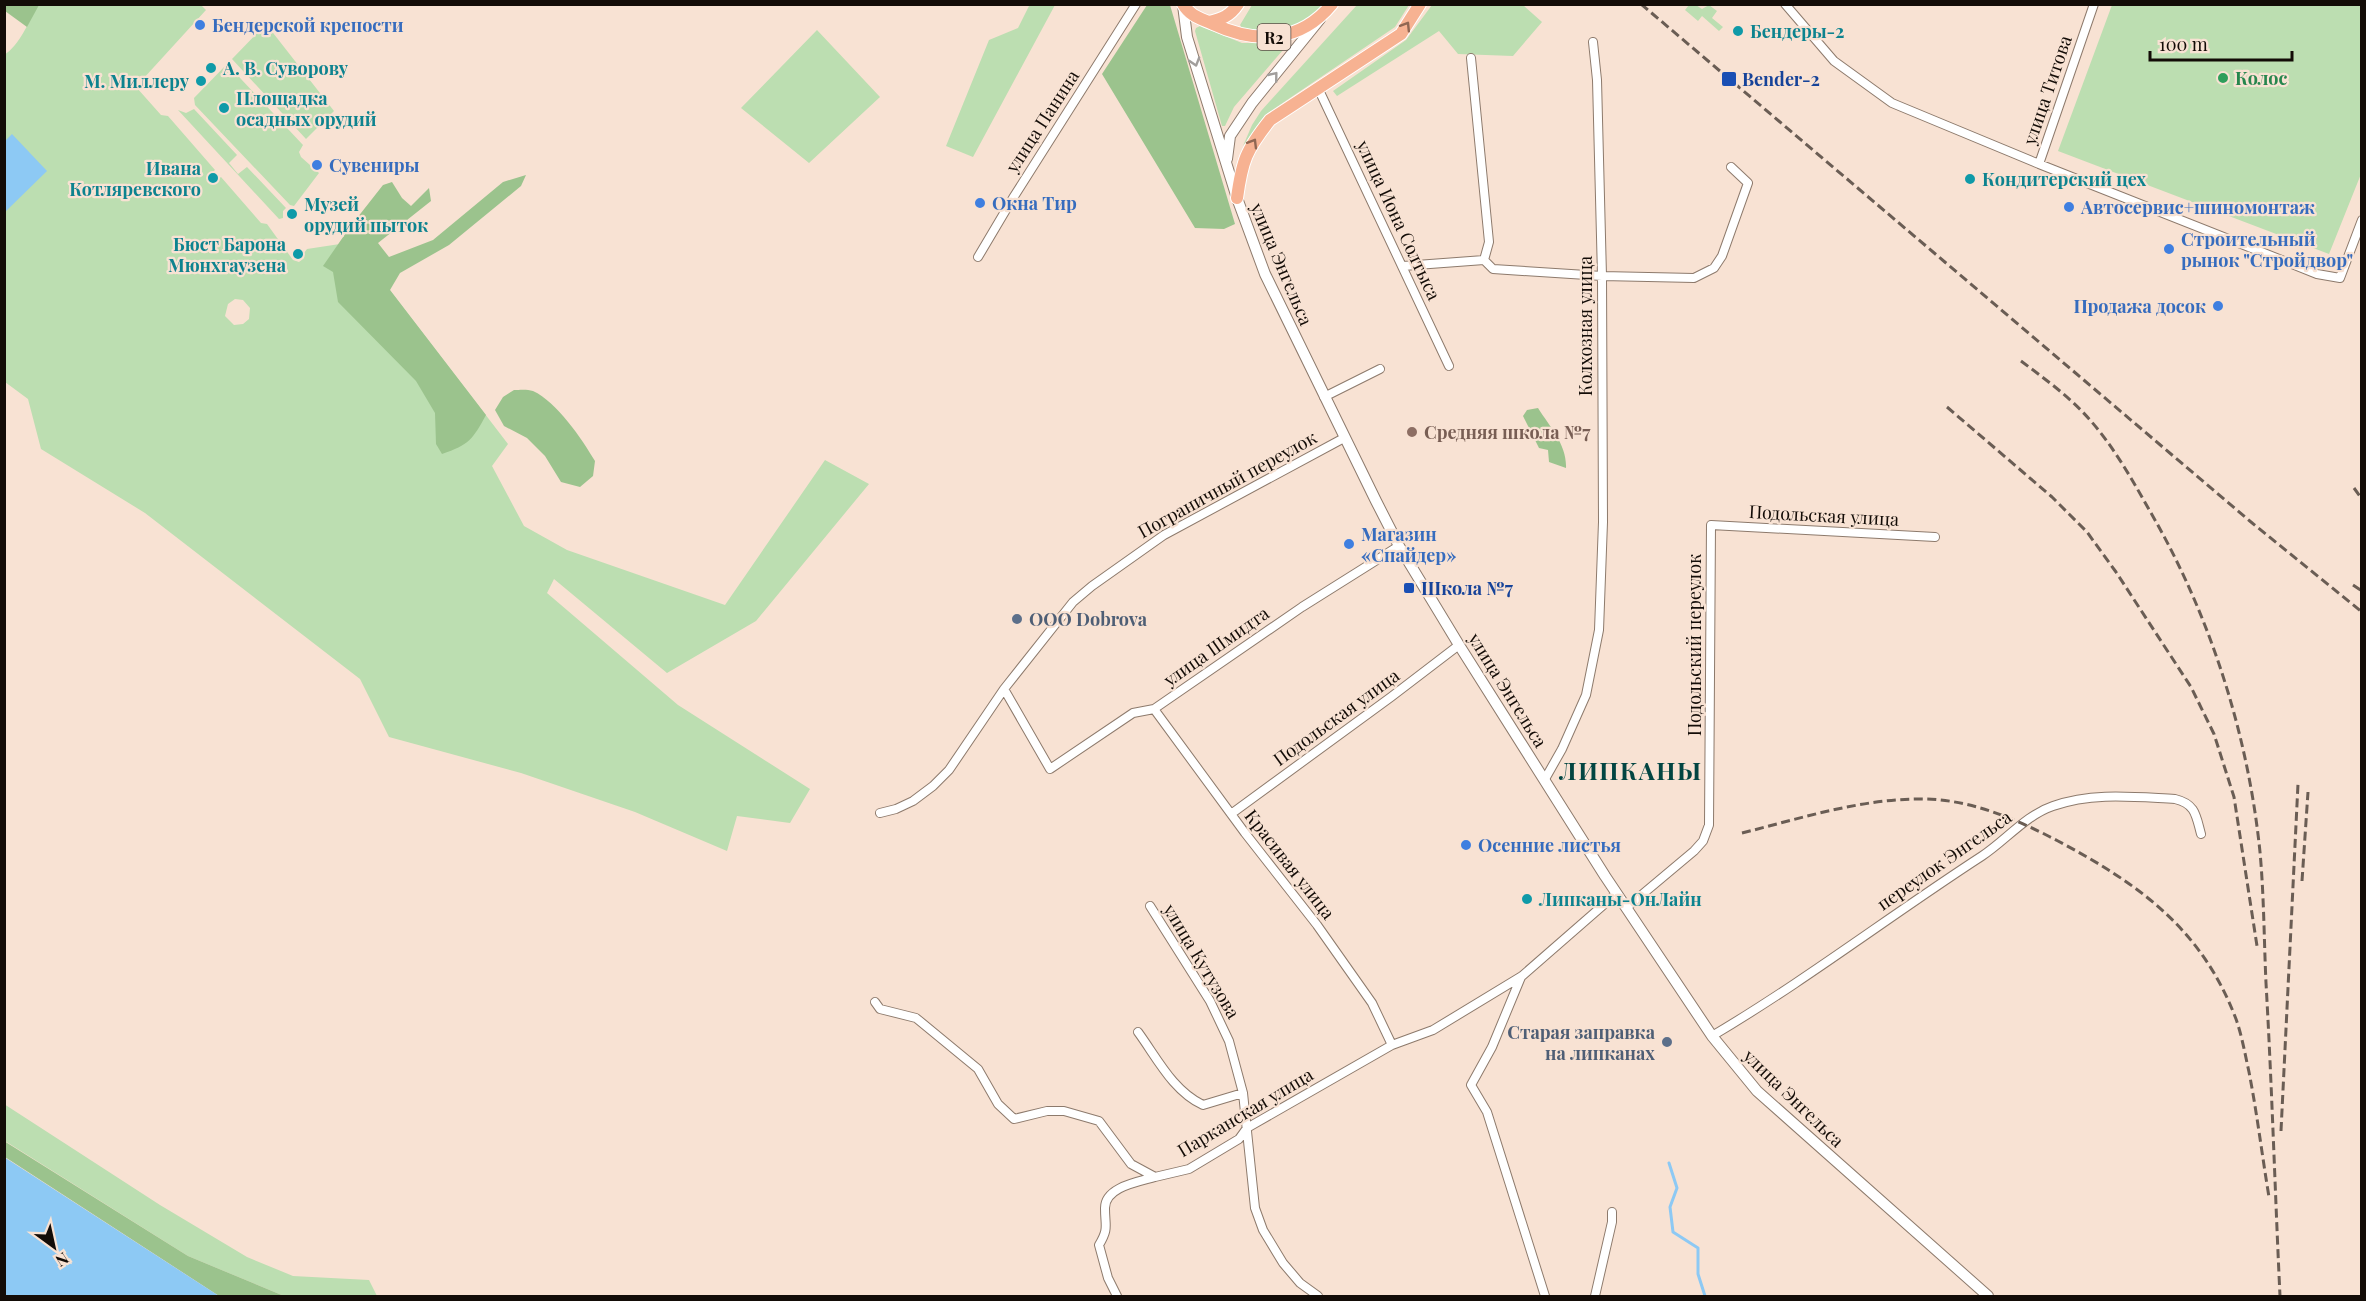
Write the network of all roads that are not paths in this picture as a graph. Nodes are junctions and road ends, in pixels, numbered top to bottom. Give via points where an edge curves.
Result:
1 (1136, 4) edge
2 (1238, 4) edge
3 (1332, 4) edge
4 (1420, 4) edge
5 (1785, 4) edge
6 (2094, 4) edge
7 (1183, 5) edge
8 (1321, 18) junction
9 (1209, 22) junction
10 (1593, 42) dead end
11 (1471, 58) dead end
12 (1318, 88) junction
13 (1226, 162) junction
14 (2039, 164) junction
15 (1731, 167) dead end
16 (1237, 198) junction
17 (2361, 220) edge
18 (978, 257) dead end
19 (1484, 260) junction
20 (1403, 266) junction
21 (1602, 276) junction
22 (1449, 366) dead end
23 (1380, 369) dead end
24 (1324, 397) junction
25 (1344, 438) junction
26 (1711, 525) joint
27 (1935, 537) dead end
28 (1399, 546) junction
29 (1459, 645) junction
30 (1004, 689) junction
31 (1154, 709) junction
32 (1545, 780) junction
33 (880, 813) dead end
34 (1231, 814) junction
35 (2201, 834) dead end
36 (1616, 894) junction
37 (1150, 906) dead end
38 (1626, 908) junction
39 (1522, 976) junction
40 (874, 1002) dead end
41 (1138, 1032) dead end
42 (1712, 1036) junction
43 (1392, 1045) junction
44 (1243, 1093) junction
45 (1247, 1128) junction
46 (1155, 1177) junction
47 (1612, 1212) dead end
48 (1117, 1296) edge
49 (1318, 1296) edge
50 (1545, 1296) edge
51 (1595, 1296) edge
52 (1988, 1296) edge

1 - 18 street, улица Панина
2 - 9 main road via 1222,20
3 - 8 main road, R2
12 -> 4 main road via 1401,34
5 - 14 street via 1834,61 1892,104
6 - 14 street, улица Титова
7 - 9 main road, R2 via 1198,20
7 -> 13 street, улица Энгельса via 1187,37
8 - 9 main road, R2 via 1271,38 1237,34
13 -> 8 street via 1230,136
10 - 21 street, Колхозная улица
11 - 19 street via 1489,242
16 -> 12 main road via 1242,164 1254,139 1270,120
12 - 20 street, улица Иона Солтыса
13 - 16 street, улица Энгельса
14 - 17 street, улица Титова via 2317,274 2340,278
15 - 21 street via 1748,183 1714,268 1694,278
16 - 24 street, улица Энгельса via 1266,274
19 - 20 street
19 - 21 street via 1493,269
20 - 22 street, улица Иона Солтыса
21 - 32 street, Колхозная улица via 1603,522 1599,630 1586,695
23 - 24 street
24 - 25 street, улица Энгельса
25 - 28 street, улица Энгельса
25 - 30 street, Пограничный переулок via 1164,535 1092,586 1073,602
26 - 27 street, Подольская улица
26 - 38 street, Подольский переулок via 1709,825 1694,851
28 - 29 street, улица Энгельса
28 - 31 street, улица Шмидта
29 - 32 street, улица Энгельса
29 - 34 street, Подольская улица
30 - 31 street, улица Шмидта via 1050,768 1133,713
30 - 33 street, Пограничный переулок via 949,770 933,786 913,801
31 - 34 street, Красивая улица
32 - 36 street, улица Энгельса
34 - 43 street, Красивая улица via 1372,1003
35 - 42 street, переулок Энгельса via 2191,807 2175,799 2102,795 2054,805 1837,957
36 - 38 street, улица Энгельса
36 - 39 street, Парканская улица
37 - 44 street, улица Кутузова via 1220,1021
38 - 42 street, улица Энгельса
39 - 43 street, Парканская улица via 1433,1030
39 - 50 street via 1471,1085 1486,1112
40 - 46 street via 880,1010 916,1018 978,1069 998,1104 1014,1119 1047,1111 1099,1121 1131,1164
41 - 44 street via 1180,1091 1194,1101 1203,1106
42 - 52 street, улица Энгельса via 1757,1091
43 - 45 street, Парканская улица
44 - 45 street, улица Кутузова
45 - 46 street, Парканская улица via 1239,1139 1189,1169
45 - 49 street, улица Кутузова via 1255,1208 1263,1230 1283,1263
46 - 48 street, Парканская улица via 1115,1190 1104,1205 1107,1232 1099,1245
47 - 51 street

